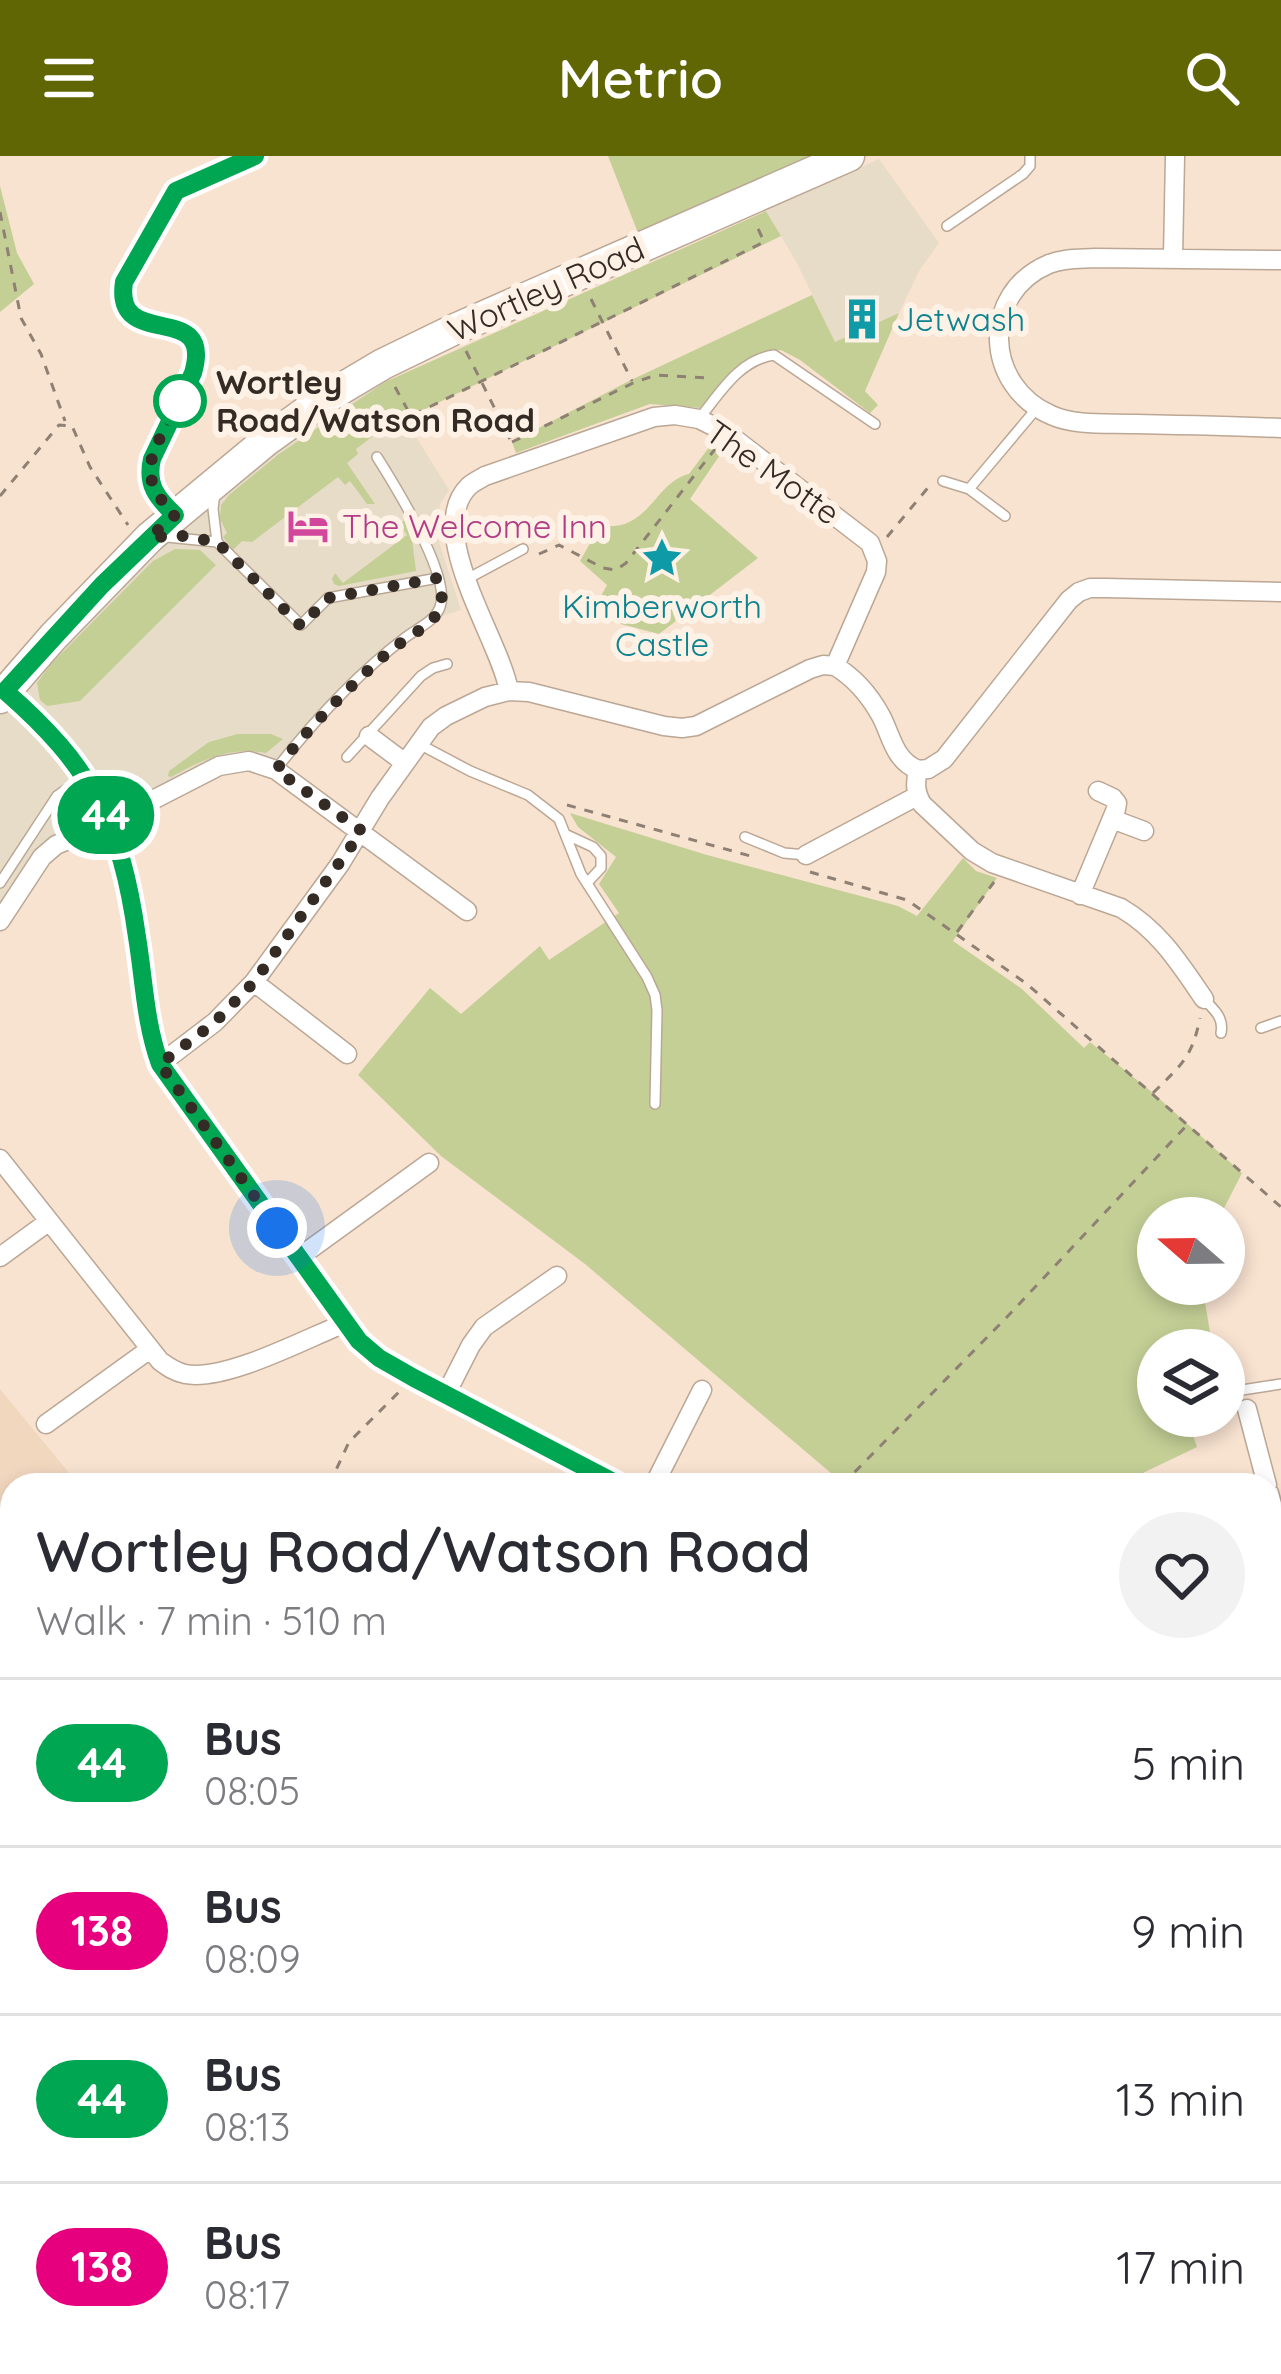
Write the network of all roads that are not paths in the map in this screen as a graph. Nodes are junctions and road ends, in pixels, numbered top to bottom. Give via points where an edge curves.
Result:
1 (255, 156) edge
2 (848, 156) edge
3 (1030, 156) edge
4 (1175, 156) edge
5 (947, 226) dead end
6 (1173, 257) junction
7 (1281, 260) edge
8 (1037, 408) junction
9 (700, 419) junction
10 (875, 424) dead end
11 (1281, 428) edge
12 (377, 457) dead end
13 (217, 481) junction
14 (943, 481) road end
15 (969, 489) junction
16 (175, 515) junction
17 (1005, 516) dead end
18 (147, 540) junction
19 (217, 542) junction
20 (525, 555) road end
21 (438, 578) junction
22 (467, 579) junction
23 (1281, 592) edge
24 (447, 664) dead end
25 (835, 666) junction
26 (509, 691) junction
27 (3, 695) edge
28 (368, 736) junction
29 (419, 744) junction
30 (347, 757) dead end
31 (405, 764) junction
32 (276, 770) junction
33 (917, 770) junction
34 (84, 777) junction
35 (1098, 791) dead end
36 (917, 796) junction
37 (1112, 819) junction
38 (110, 822) junction
39 (362, 831) junction
40 (1144, 831) dead end
41 (567, 835) junction
42 (745, 836) dead end
43 (804, 862) joint
44 (0, 883) edge
45 (587, 883) junction
46 (1080, 895) junction
47 (467, 911) dead end
48 (0, 921) edge
49 (254, 982) junction
50 (1204, 999) joint
51 (1281, 1021) edge
52 (1261, 1028) dead end
53 (1221, 1033) dead end
54 (347, 1054) dead end
55 (160, 1064) junction
56 (655, 1104) dead end
57 (0, 1160) edge
58 (430, 1163) dead end
59 (48, 1222) junction
60 (0, 1257) edge
61 (298, 1258) junction
62 (557, 1276) dead end
63 (345, 1323) junction
64 (150, 1349) junction
65 (1281, 1384) edge
66 (703, 1390) dead end
67 (445, 1396) junction
68 (1245, 1400) joint
69 (46, 1424) dead end
70 (596, 1473) edge
71 (661, 1473) edge
72 (1264, 1473) edge

1 - 16 street via 176,191 124,282 134,318 178,328 196,348 193,373 149,471 159,500
2 - 13 main road, Wortley Road via 383,364
3 - 5 lane via 1023,174
4 - 6 street
6 - 7 street
6 - 8 street via 1069,259 1017,287 998,347 1010,382
8 - 11 street via 1096,423
8 - 15 lane
9 - 10 lane via 743,368 774,356
9 - 22 street, The Motte via 653,416 469,486 454,518
9 - 25 street, The Motte via 872,548 876,572
12 - 21 lane via 421,530
13 - 16 main road, Wortley Road
13 - 19 lane
14 - 15 lane
15 - 17 lane
16 - 18 main road, Wortley Road
18 - 19 lane
18 - 27 main road, Wortley Road
19 - 21 lane via 301,626 328,598
20 - 22 lane
21 - 32 lane via 442,596 432,619 368,671
22 - 26 street, The Motte
23 - 33 street via 1078,592 944,759
24 - 28 lane via 421,676
25 - 26 street via 810,669 682,728
25 - 33 street via 868,697 901,759
26 - 29 street via 446,716
27 - 34 street
28 - 30 lane
28 - 31 street
29 - 31 street
29 - 41 lane via 528,795
31 - 39 street
32 - 38 street via 249,761 219,766
32 - 39 street
33 - 36 street
34 - 38 street
34 - 44 lane via 57,796
35 - 37 street via 1117,803
36 - 43 street
36 - 46 street via 971,851
37 - 40 street
37 - 46 street
38 - 48 street via 56,845
38 - 55 street
39 - 47 street
39 - 49 street
41 - 45 lane
41 - 45 lane via 601,856
42 - 43 lane
45 - 56 lane via 656,995
46 - 50 street via 1152,929
49 - 54 street
49 - 55 street
50 - 53 lane via 1220,1016
51 - 52 lane
55 - 61 street
57 - 59 street
58 - 61 street
59 - 60 street
59 - 64 street
61 - 63 street
62 - 67 street via 484,1327
63 - 64 street via 208,1375 171,1370
63 - 67 street via 367,1348
64 - 69 street
65 - 68 lane
66 - 71 street
67 - 70 street
68 - 72 street

